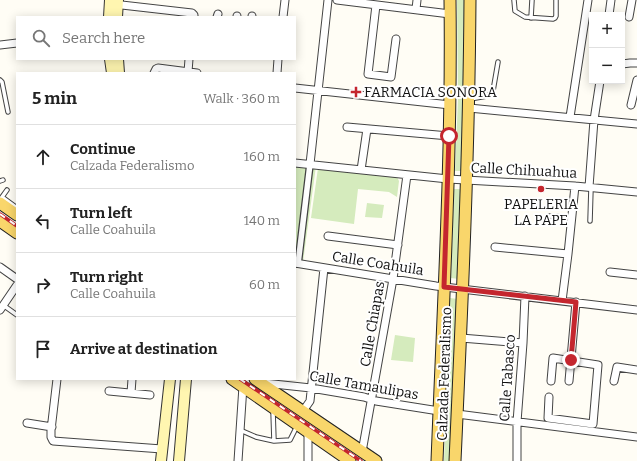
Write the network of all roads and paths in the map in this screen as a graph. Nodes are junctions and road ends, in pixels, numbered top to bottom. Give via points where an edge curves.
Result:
1 (285, 0) edge
2 (328, 0) edge
3 (337, 0) edge
4 (417, 0) edge
5 (450, 0) edge
6 (470, 0) edge
7 (514, 0) edge
8 (532, 0) edge
9 (556, 0) edge
10 (588, 0) edge
11 (611, 0) edge
12 (632, 0) edge
13 (114, 2) edge
14 (376, 5) junction
15 (416, 10) junction
16 (609, 12) edge
17 (450, 14) junction
18 (109, 16) edge
19 (117, 16) edge
20 (194, 16) edge
21 (283, 16) edge
22 (629, 17) dead end
23 (531, 18) junction
24 (396, 39) dead end
25 (16, 43) edge
26 (0, 45) edge
27 (110, 60) edge
28 (118, 60) edge
29 (189, 60) edge
30 (278, 60) edge
31 (498, 62) dead end
32 (625, 64) edge
33 (637, 64) edge
34 (112, 72) edge
35 (120, 72) edge
36 (154, 72) edge
37 (188, 72) joint
38 (277, 72) edge
39 (0, 80) edge
40 (637, 80) edge
41 (600, 84) edge
42 (296, 88) edge
43 (317, 90) junction
44 (469, 104) junction
45 (631, 105) dead end
46 (450, 106) junction
47 (8, 112) dead end
48 (570, 117) junction
49 (594, 120) junction
50 (637, 124) edge
51 (346, 127) dead end
52 (367, 129) junction
53 (449, 136) junction
54 (296, 163) edge
55 (310, 164) junction
56 (361, 170) junction
57 (407, 175) junction
58 (448, 179) junction
59 (467, 180) junction
60 (575, 186) junction
61 (590, 187) junction
62 (7, 190) dead end
63 (637, 192) edge
64 (1, 200) edge
65 (16, 208) edge
66 (16, 214) edge
67 (548, 216) dead end
68 (572, 217) junction
69 (0, 221) edge
70 (590, 221) dead end
71 (16, 232) edge
72 (328, 236) dead end
73 (398, 245) junction
74 (495, 247) dead end
75 (568, 254) junction
76 (296, 264) edge
77 (0, 267) edge
78 (324, 268) junction
79 (610, 272) dead end
80 (637, 275) edge
81 (16, 278) edge
82 (393, 279) junction
83 (16, 287) edge
84 (444, 287) junction
85 (463, 289) junction
86 (525, 296) junction
87 (562, 301) junction
88 (576, 302) junction
89 (2, 308) edge
90 (637, 310) edge
91 (16, 315) edge
92 (461, 338) junction
93 (523, 343) junction
94 (571, 360) junction
95 (637, 370) edge
96 (57, 380) edge
97 (132, 380) edge
98 (170, 380) edge
99 (186, 380) edge
100 (233, 380) edge
101 (257, 381) edge
102 (569, 381) dead end
103 (614, 381) dead end
104 (551, 382) dead end
105 (242, 386) junction
106 (311, 388) junction
107 (110, 391) dead end
108 (131, 393) junction
109 (150, 395) dead end
110 (549, 397) dead end
111 (372, 399) junction
112 (273, 408) junction
113 (303, 411) junction
114 (439, 411) junction
115 (458, 414) junction
116 (517, 422) junction
117 (26, 423) dead end
118 (298, 424) junction
119 (52, 427) junction
120 (326, 427) junction
121 (240, 430) junction
122 (308, 431) junction
123 (637, 437) edge
124 (319, 439) junction
125 (274, 441) junction
126 (162, 449) junction
127 (362, 452) junction
128 (160, 461) edge
129 (179, 461) edge
130 (238, 461) edge
131 (308, 461) edge
132 (350, 461) edge
133 (376, 461) edge
134 (437, 461) edge
135 (455, 461) edge
136 (517, 461) edge

1 - 21 street
2 - 43 street
3 - 14 street
4 - 15 street
5 - 17 main road, Calzada Federalismo
6 - 44 main road, Calzada Federalismo
7 - 23 lane via 515,11
8 - 23 lane
9 - 23 lane via 555,18
10 - 48 street
11 - 16 street
12 - 22 street
13 - 18 main road
13 - 19 main road
13 - 20 street via 192,13
14 - 15 street
14 - 24 street via 368,74 391,78
15 - 17 street
17 - 46 main road, Calzada Federalismo
25 - 26 street
27 - 34 main road
28 - 35 main road
29 - 37 street
30 - 38 street
31 - 44 lane via 493,90 487,96
32 - 33 street
36 - 37 street via 158,68
39 - 47 lane
40 - 45 street
41 - 49 street
42 - 43 street
43 - 46 street
43 - 55 street
44 - 48 street
44 - 59 main road, Calzada Federalismo
46 - 53 main road, Calzada Federalismo
48 - 49 street
49 - 50 street
49 - 61 street
51 - 52 street
52 - 53 street
52 - 56 street
53 - 58 main road, Calzada Federalismo
54 - 55 street, Calle Chihuahua
55 - 56 street, Calle Chihuahua
55 - 76 street
56 - 57 street, Calle Chihuahua
57 - 58 street, Calle Chihuahua
57 - 73 street, Calle Chiapas
58 - 59 street, Calle Chihuahua
58 - 84 main road, Calzada Federalismo
59 - 60 street, Calle Chihuahua
59 - 85 main road, Calzada Federalismo
60 - 61 street, Calle Chihuahua
60 - 68 street
61 - 63 street, Calle Chihuahua
61 - 70 lane
62 - 64 lane
64 - 65 lane
64 - 66 main road
67 - 68 lane
68 - 75 street
69 - 71 main road
72 - 73 street
73 - 82 street, Calle Chiapas
74 - 75 street
75 - 87 street
76 - 78 street, Calle Coahuila
77 - 81 street
78 - 82 street, Calle Coahuila
78 - 106 street
79 - 80 street
82 - 84 street, Calle Coahuila
82 - 111 street, Calle Chiapas
83 - 89 street
84 - 85 street, Calle Coahuila
84 - 114 main road, Calzada Federalismo
85 - 86 street, Calle Coahuila
85 - 92 main road, Calzada Federalismo
86 - 87 street, Calle Coahuila
86 - 93 street, Calle Tabasco
87 - 88 street, Calle Coahuila
88 - 90 street, Calle Coahuila
88 - 94 street
89 - 91 lane
92 - 93 street
92 - 115 main road, Calzada Federalismo
93 - 116 street, Calle Tabasco
94 - 102 street
94 - 104 street via 553,358
94 - 110 street via 598,365 593,424 548,418
95 - 103 street via 617,367
96 - 119 street
97 - 108 street
98 - 126 main road
99 - 129 main road
100 - 105 main road
101 - 106 street, Calle Tamaulipas
101 - 113 main road
105 - 112 main road
105 - 121 street
106 - 111 street, Calle Tamaulipas
106 - 113 street via 310,401
107 - 108 street
108 - 109 street
111 - 114 street, Calle Tamaulipas
111 - 127 street, Calle Chiapas
112 - 118 main road
112 - 125 lane
113 - 120 main road
114 - 134 main road, Calzada Federalismo
115 - 116 street
115 - 135 main road, Calzada Federalismo
116 - 123 street
116 - 136 street, Calle Tabasco
117 - 119 street
118 - 122 main road
118 - 125 lane via 290,440
119 - 126 street via 53,440
120 - 124 main road
120 - 127 main road
121 - 125 lane
121 - 130 street
122 - 124 main road
122 - 131 street
124 - 132 main road
126 - 128 main road
127 - 133 main road

